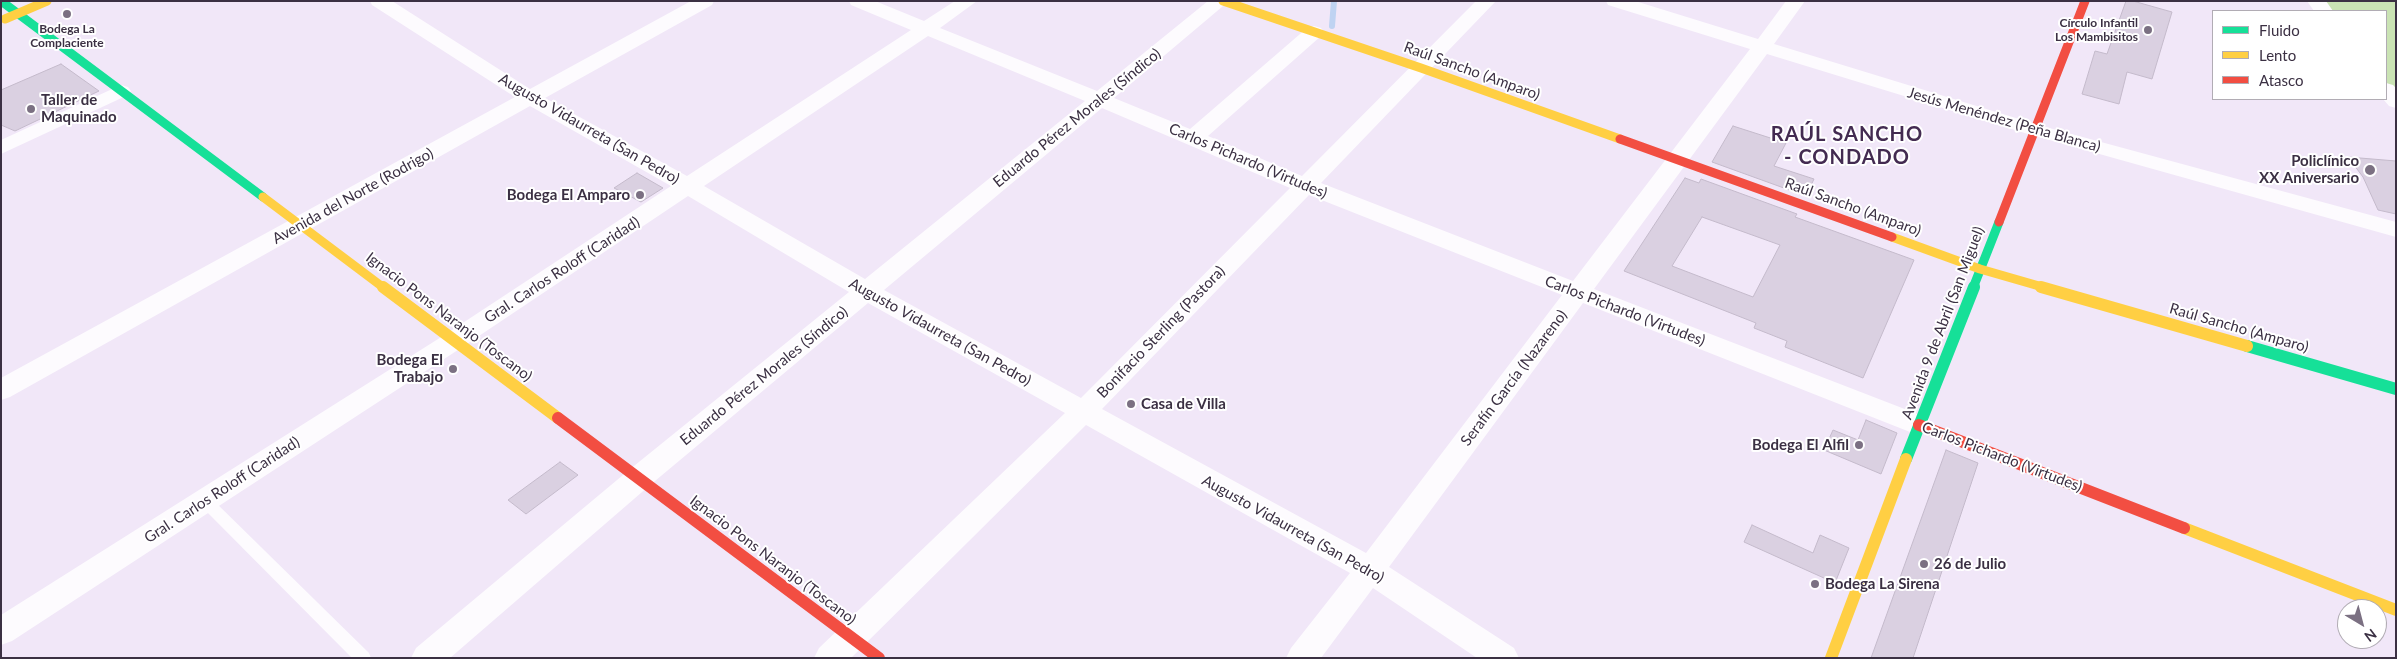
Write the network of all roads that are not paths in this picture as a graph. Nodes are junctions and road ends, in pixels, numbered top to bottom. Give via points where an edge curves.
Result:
1 (1, 1) edge
2 (47, 1) edge
3 (378, 1) edge
4 (705, 1) edge
5 (858, 1) edge
6 (968, 1) edge
7 (1222, 1) edge
8 (1488, 1) edge
9 (1615, 1) edge
10 (1796, 1) edge
11 (2085, 1) edge
12 (18, 14) junction
13 (1, 20) edge
14 (926, 30) junction
15 (1314, 32) junction
16 (1762, 48) junction
17 (1421, 68) junction
18 (121, 90) junction
19 (2387, 90) edge
20 (530, 98) junction
21 (1099, 100) junction
22 (2396, 102) edge
23 (2035, 130) junction
24 (1193, 138) junction
25 (1, 148) edge
26 (1676, 160) junction
27 (1304, 186) junction
28 (689, 187) junction
29 (300, 225) junction
30 (2396, 230) edge
31 (1980, 269) junction
32 (868, 292) junction
33 (1578, 293) junction
34 (454, 340) junction
35 (2396, 388) edge
36 (1, 390) edge
37 (1084, 412) junction
38 (1919, 424) junction
39 (639, 478) junction
40 (205, 501) junction
41 (1370, 570) junction
42 (2396, 610) edge
43 (1, 632) edge
44 (851, 637) junction
45 (363, 658) edge
46 (427, 658) edge
47 (830, 658) edge
48 (879, 658) edge
49 (1302, 658) edge
50 (1503, 658) edge
51 (1831, 658) edge

1 - 12 street, Ignacio Pons Naranjo (Toscano)
2 - 12 street
3 - 20 street, Augusto Vidaurreta (San Pedro)
4 - 20 street, Avenida del Norte (Rodrigo)
5 - 14 street, Carlos Pichardo (Virtudes)
6 - 14 street, Gral. Carlos Roloff (Caridad)
7 - 15 street, Raúl Sancho (Amparo)
7 - 21 street, Eduardo Pérez Morales (Síndico)
8 - 17 street, Bonifacio Sterling (Pastora)
9 - 16 street, Jesús Menéndez (Peña Blanca)
10 - 16 street, Serafín García (Nazareno)
11 - 23 street, Avenida 9 de Abril (San Miguel)
12 - 13 street
12 - 18 street, Ignacio Pons Naranjo (Toscano)
14 - 21 street, Carlos Pichardo (Virtudes)
14 - 28 street, Gral. Carlos Roloff (Caridad)
15 - 17 street, Raúl Sancho (Amparo)
15 - 24 street
16 - 23 street, Jesús Menéndez (Peña Blanca)
16 - 26 street, Serafín García (Nazareno)
17 - 26 street, Raúl Sancho (Amparo)
17 - 27 street, Bonifacio Sterling (Pastora)
18 - 25 street
18 - 29 street, Ignacio Pons Naranjo (Toscano)
19 - 22 street
20 - 28 street, Augusto Vidaurreta (San Pedro)
20 - 29 street, Avenida del Norte (Rodrigo)
21 - 24 street, Carlos Pichardo (Virtudes)
21 - 32 street, Eduardo Pérez Morales (Síndico)
23 - 30 street, Jesús Menéndez (Peña Blanca)
23 - 31 street, Avenida 9 de Abril (San Miguel)
24 - 27 street, Carlos Pichardo (Virtudes)
26 - 31 street, Raúl Sancho (Amparo)
26 - 33 street, Serafín García (Nazareno)
27 - 33 street, Carlos Pichardo (Virtudes)
27 - 37 street, Bonifacio Sterling (Pastora)
28 - 32 street, Augusto Vidaurreta (San Pedro)
28 - 34 street, Gral. Carlos Roloff (Caridad)
29 - 34 street, Ignacio Pons Naranjo (Toscano)
29 - 36 street, Avenida del Norte (Rodrigo)
31 - 35 street, Raúl Sancho (Amparo)
31 - 38 street, Avenida 9 de Abril (San Miguel)
32 - 37 street, Augusto Vidaurreta (San Pedro)
32 - 39 street, Eduardo Pérez Morales (Síndico)
33 - 38 street, Carlos Pichardo (Virtudes)
33 - 41 street, Serafín García (Nazareno)
34 - 39 street, Ignacio Pons Naranjo (Toscano)
34 - 40 street, Gral. Carlos Roloff (Caridad)
37 - 41 street, Augusto Vidaurreta (San Pedro)
37 - 44 street, Bonifacio Sterling (Pastora)
38 - 42 street, Carlos Pichardo (Virtudes)
38 - 51 street, Avenida 9 de Abril (San Miguel)
39 - 44 street, Ignacio Pons Naranjo (Toscano)
39 - 46 street, Eduardo Pérez Morales (Síndico)
40 - 43 street, Gral. Carlos Roloff (Caridad)
40 - 45 lane
41 - 49 street, Serafín García (Nazareno)
41 - 50 street, Augusto Vidaurreta (San Pedro)
44 - 47 street, Bonifacio Sterling (Pastora)
44 - 48 street, Ignacio Pons Naranjo (Toscano)

